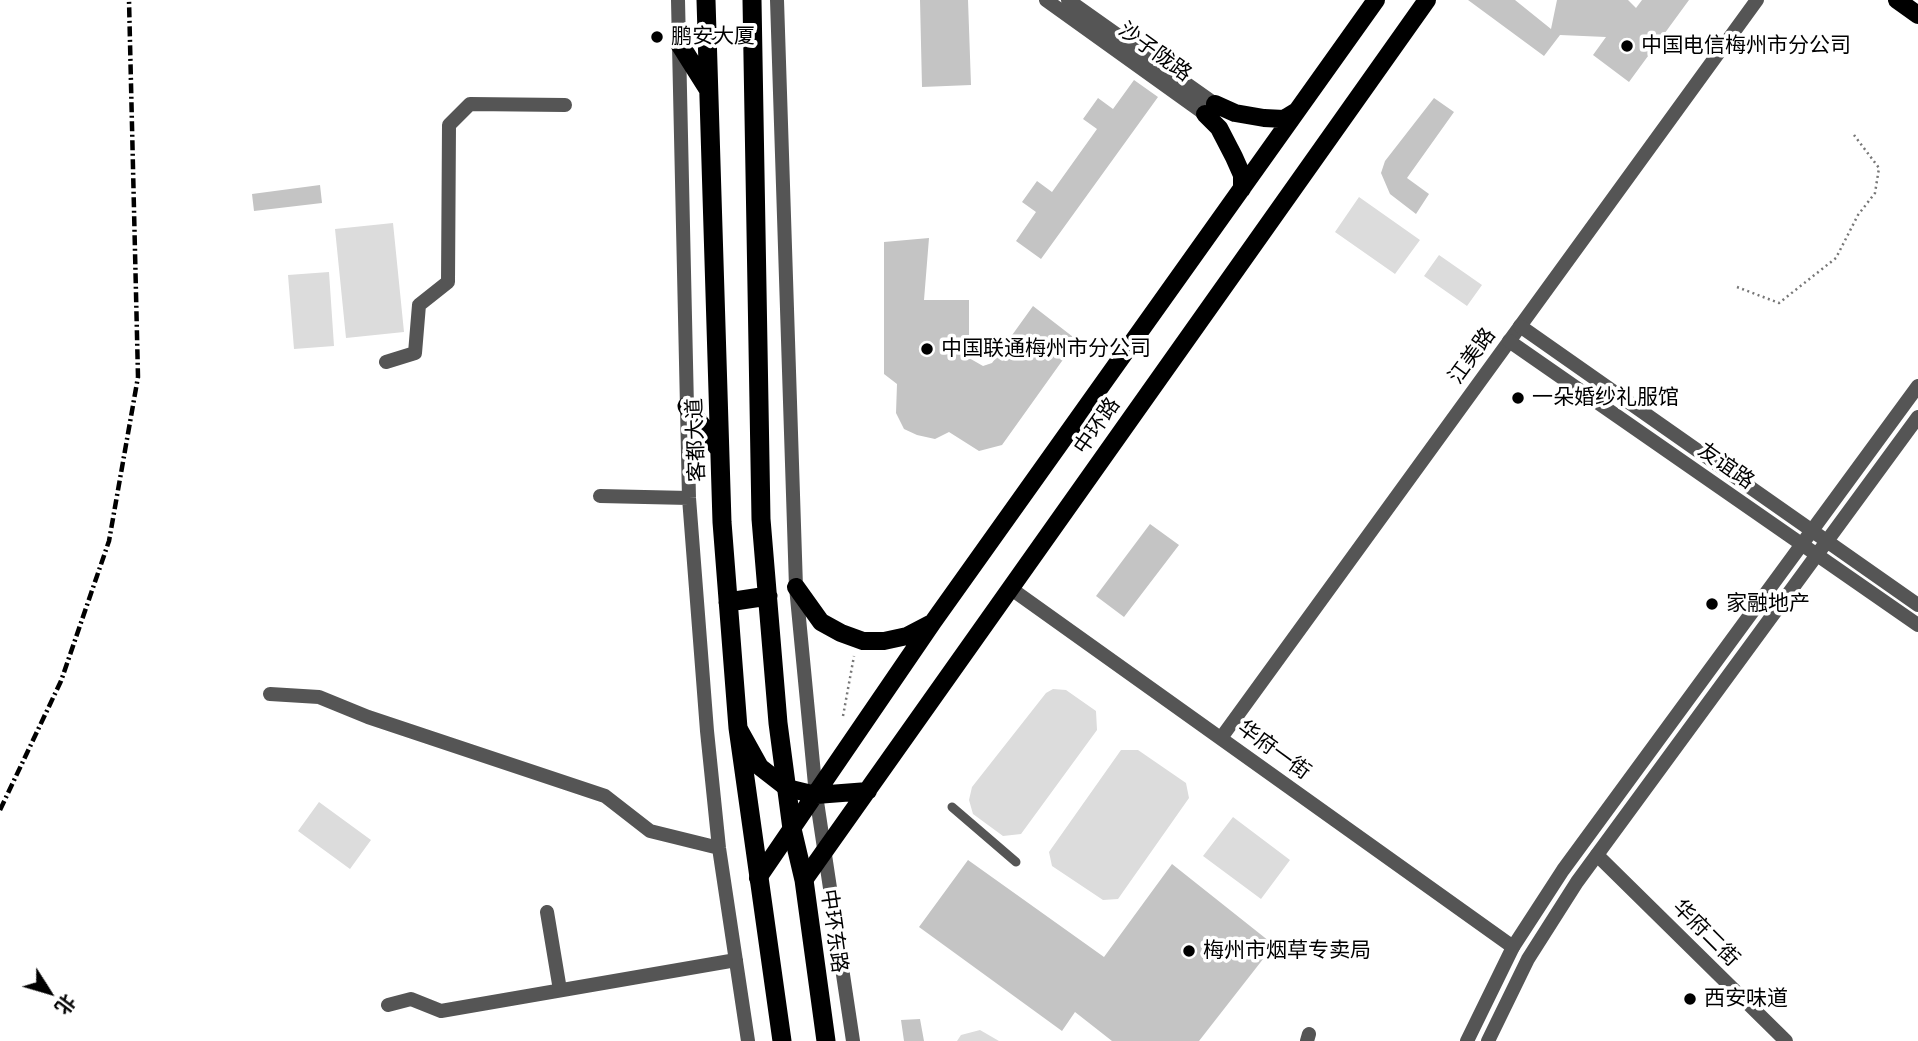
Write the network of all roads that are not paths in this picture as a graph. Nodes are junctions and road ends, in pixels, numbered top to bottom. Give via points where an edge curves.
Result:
1 (678, 0) edge
2 (706, 0) edge
3 (752, 0) edge
4 (777, 0) edge
5 (1046, 0) edge
6 (1068, 0) edge
7 (1377, 0) edge
8 (1427, 0) edge
9 (1757, 0) edge
10 (1897, 0) edge
11 (1918, 15) edge
12 (679, 43) junction
13 (709, 90) junction
14 (565, 105) dead end
15 (1210, 109) junction
16 (1297, 111) junction
17 (1242, 189) junction
18 (1520, 326) junction
19 (1509, 341) junction
20 (386, 362) dead end
21 (1918, 386) edge
22 (687, 406) junction
23 (1918, 417) edge
24 (719, 449) junction
25 (600, 496) dead end
26 (689, 498) junction
27 (1811, 530) junction
28 (1826, 541) junction
29 (1801, 544) junction
30 (1816, 554) junction
31 (796, 587) junction
32 (1010, 589) junction
33 (768, 596) junction
34 (728, 602) junction
35 (1918, 605) edge
36 (933, 622) junction
37 (1918, 625) edge
38 (270, 694) dead end
39 (738, 728) junction
40 (1221, 737) junction
41 (787, 788) junction
42 (868, 790) junction
43 (816, 795) junction
44 (952, 807) dead end
45 (792, 829) junction
46 (719, 848) junction
47 (825, 851) junction
48 (1597, 855) junction
49 (1016, 862) dead end
50 (758, 878) junction
51 (804, 880) junction
52 (547, 912) dead end
53 (1513, 947) junction
54 (736, 960) junction
55 (560, 990) junction
56 (387, 1005) dead end
57 (748, 1041) edge
58 (782, 1041) edge
59 (826, 1041) edge
60 (853, 1041) edge
61 (1467, 1041) edge
62 (1488, 1041) edge
63 (1786, 1041) edge

1 - 12 street
2 - 13 highway, 客都大道
3 - 33 highway via 761,519
4 - 31 street
5 - 15 street, 沙子陇路
6 - 15 street, 沙子陇路
7 - 16 main road, 中环路
8 - 32 main road, 中环路
9 - 18 street, 江美路
10 - 11 main road
12 - 13 highway
12 - 22 street
13 - 24 highway, 客都大道
14 - 20 street via 470,104 449,125 448,282 419,305 415,353
15 - 16 main road via 1284,119
15 - 17 main road via 1242,175
16 - 17 main road, 中环路
17 - 36 main road, 中环路
18 - 19 street, 江美路
18 - 27 street, 友谊路
19 - 29 street, 友谊路
19 - 40 street, 江美路
21 - 27 street
22 - 24 highway
22 - 26 street
23 - 28 street
24 - 34 highway, 客都大道
25 - 26 street
26 - 46 street
27 - 28 street, 友谊路
27 - 29 street
28 - 30 street
28 - 35 street, 友谊路
29 - 30 street, 友谊路
29 - 53 street via 1563,870
30 - 37 street, 友谊路
30 - 48 street
31 - 36 main road via 821,622 863,641 907,636
31 - 43 street
32 - 40 street, 华府一街
32 - 42 main road, 中环路
33 - 34 highway
33 - 41 highway
34 - 39 highway, 客都大道
36 - 43 main road, 中环路
38 - 46 street via 319,697 605,796 650,831
39 - 41 main road via 760,767
39 - 50 highway, 客都大道
40 - 53 street, 华府一街
41 - 43 main road
41 - 45 highway
42 - 43 main road
42 - 47 main road, 中环路
43 - 45 main road, 中环路
43 - 47 street
44 - 49 lane
45 - 50 main road, 中环路
45 - 51 highway, 中环东路
46 - 54 street
47 - 51 main road, 中环路
47 - 60 street
48 - 62 street via 1528,959
48 - 63 street, 华府二街
50 - 58 highway
51 - 59 highway, 中环东路
52 - 55 street
53 - 61 street
54 - 55 street
54 - 57 street
55 - 56 street via 440,1011 411,999

